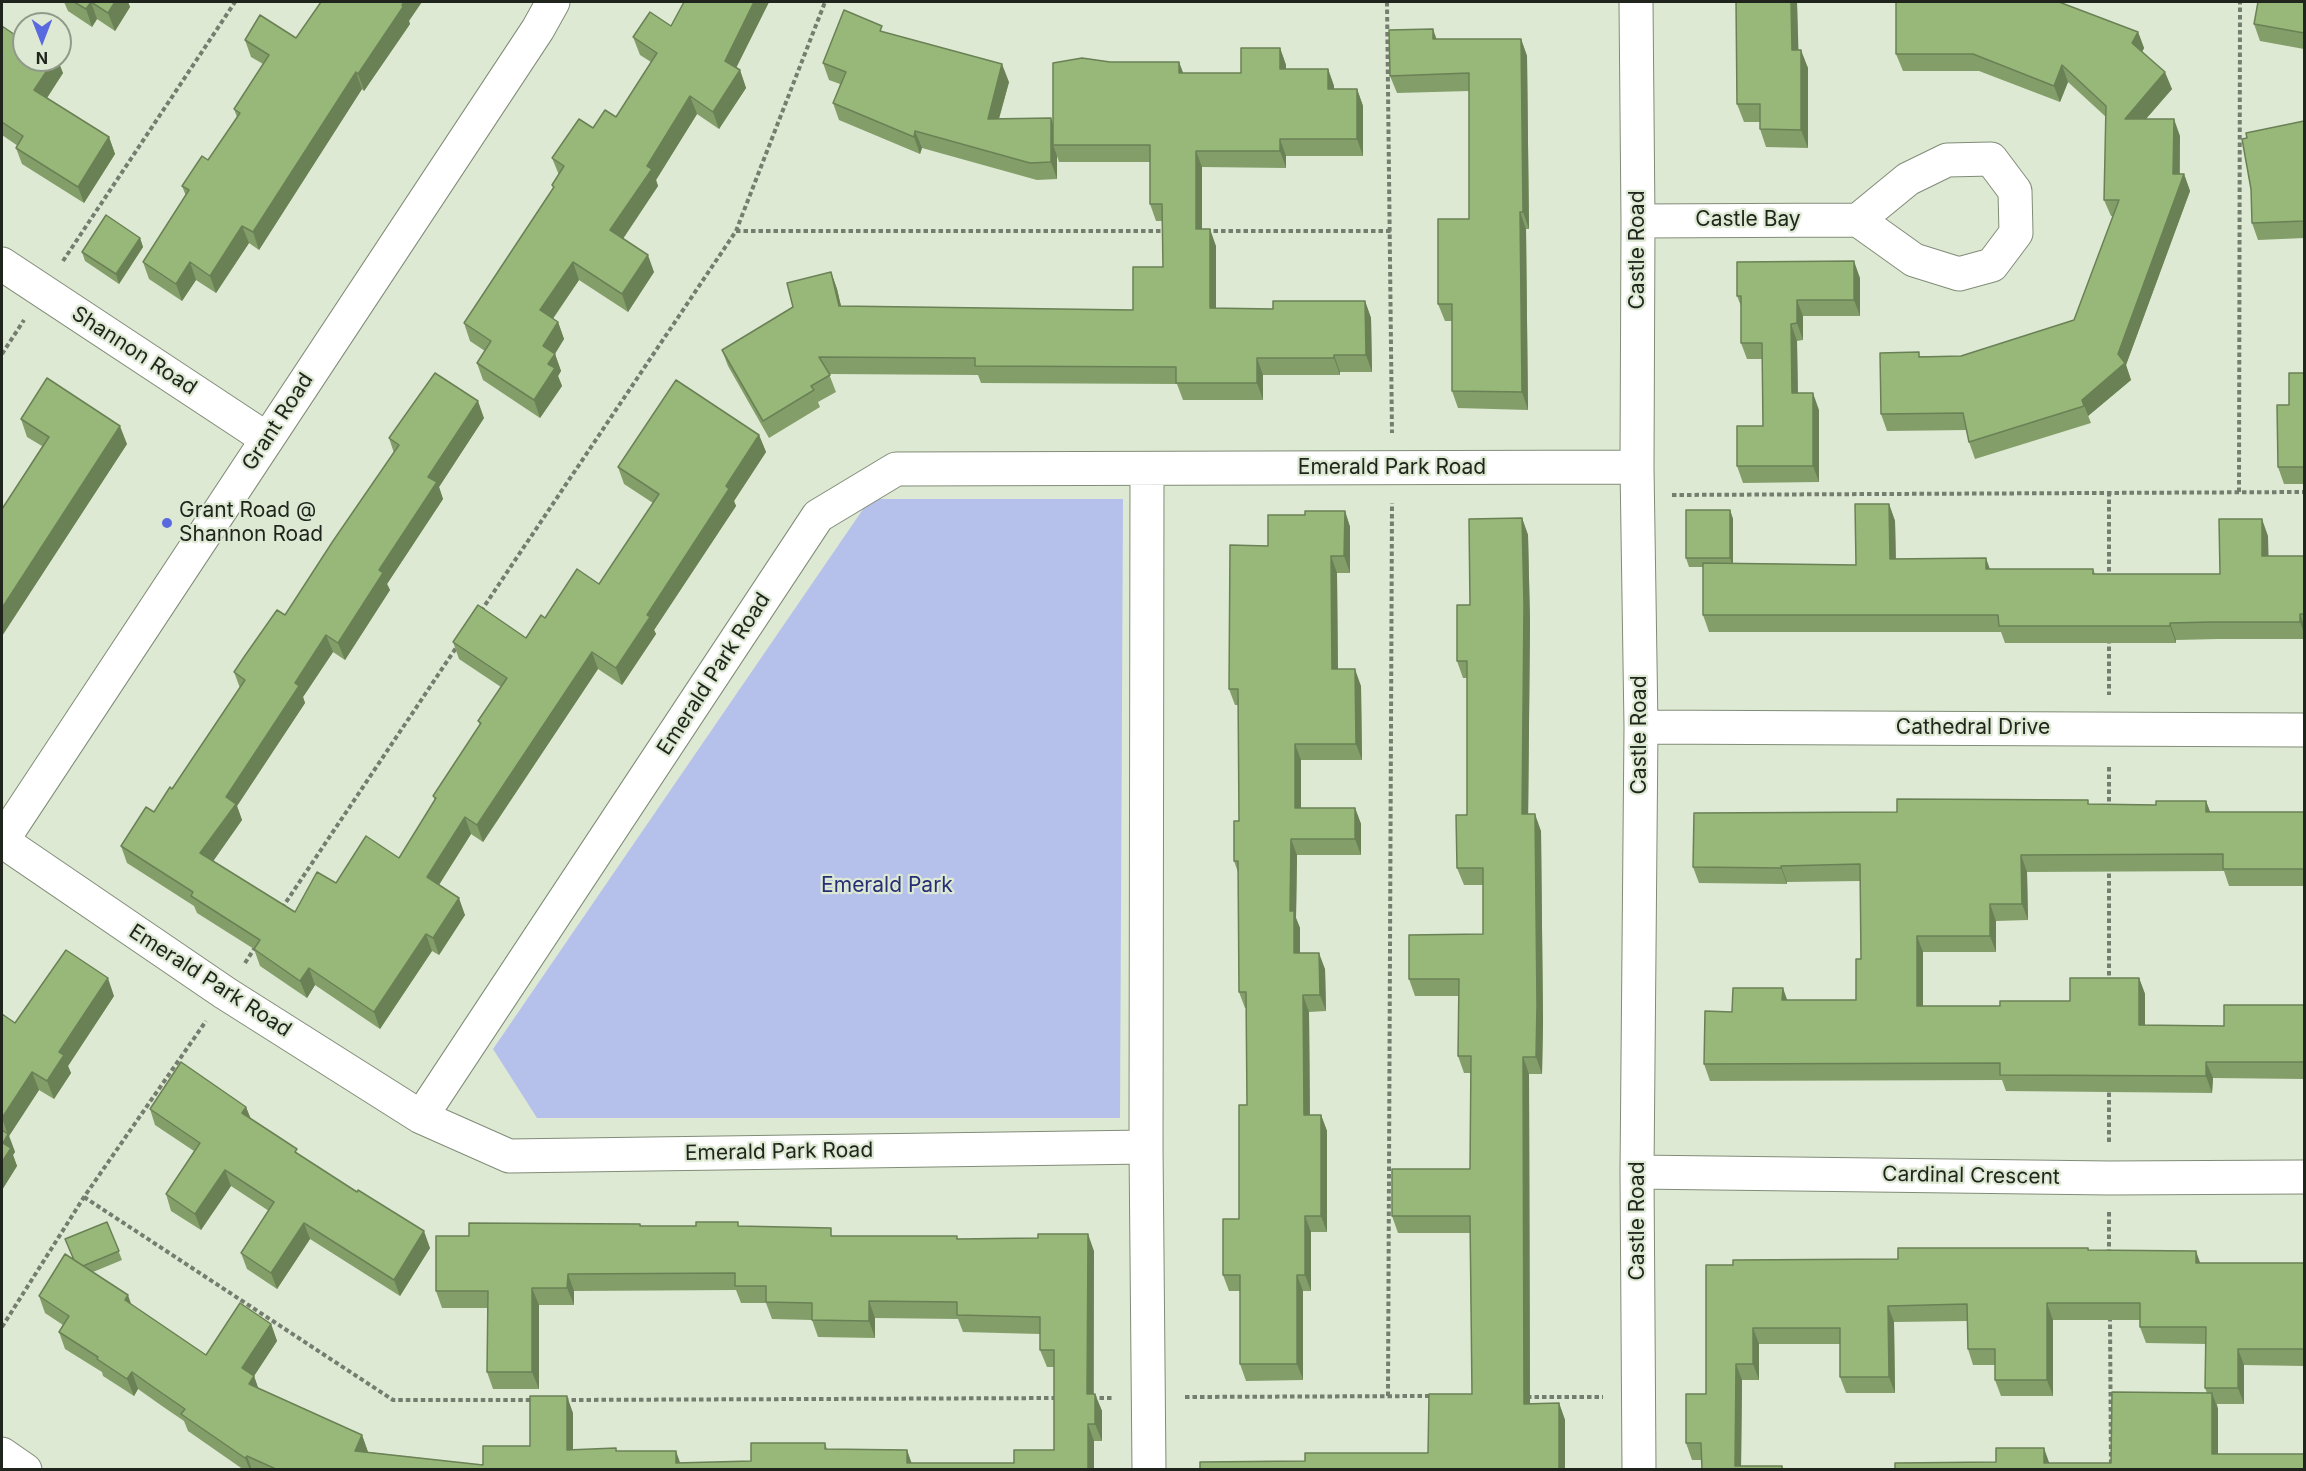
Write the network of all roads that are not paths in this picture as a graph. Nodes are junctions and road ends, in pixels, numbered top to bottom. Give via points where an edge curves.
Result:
1 (553, 2) edge
2 (1636, 2) edge
3 (1858, 220) junction
4 (1638, 221) junction
5 (2, 264) edge
6 (267, 439) junction
7 (1147, 469) junction
8 (1638, 481) junction
9 (1641, 727) junction
10 (2304, 730) edge
11 (2, 841) edge
12 (421, 1117) junction
13 (1146, 1147) junction
14 (1637, 1172) junction
15 (2304, 1177) edge
16 (2, 1454) edge
17 (25, 1470) edge
18 (1149, 1470) edge
19 (1639, 1470) edge

1 - 6 street, Grant Road
2 - 4 street, Castle Road
3 - 3 street via 1914,260 1959,274 1992,265 2016,233 2015,191 1991,159 1947,160 1908,179
3 - 4 street, Castle Bay
4 - 8 street, Castle Road
5 - 6 street, Shannon Road
6 - 11 street, Grant Road
7 - 8 street, Emerald Park Road via 1393,469
7 - 12 street, Emerald Park Road via 896,469 818,516
7 - 13 street
8 - 9 street, Castle Road
9 - 10 street, Cathedral Drive
9 - 14 street, Castle Road
11 - 12 street, Emerald Park Road via 225,993
12 - 13 street, Emerald Park Road via 509,1156
13 - 18 street
14 - 15 street, Cardinal Crescent
14 - 19 street, Castle Road
16 - 17 street

